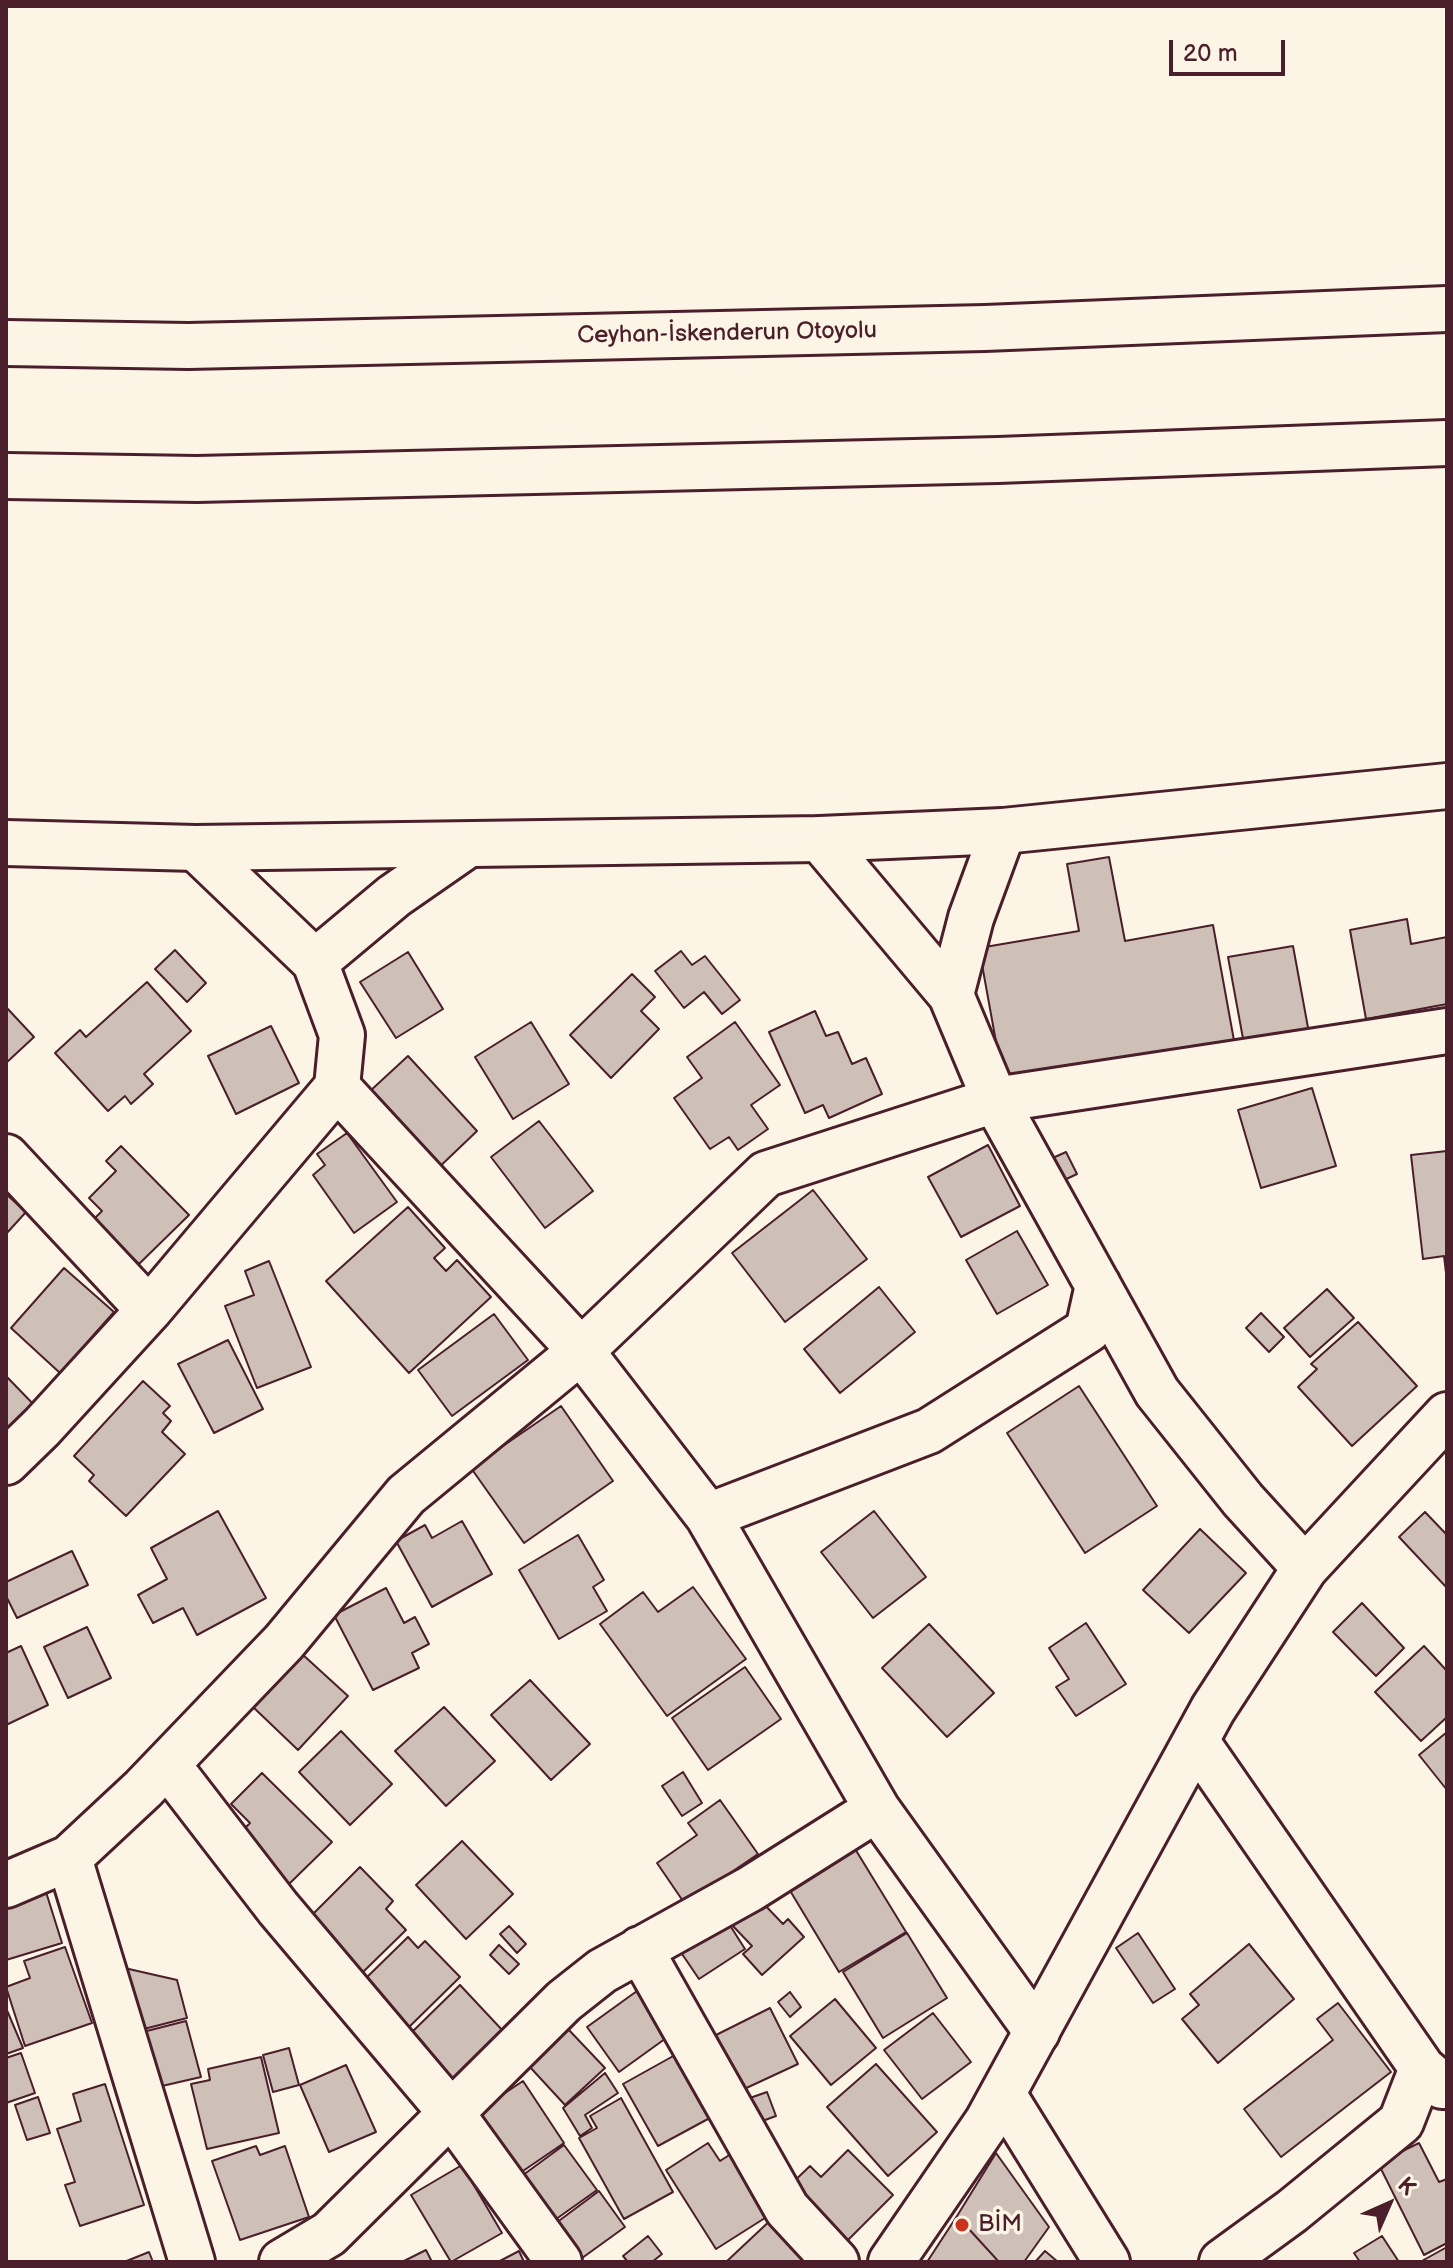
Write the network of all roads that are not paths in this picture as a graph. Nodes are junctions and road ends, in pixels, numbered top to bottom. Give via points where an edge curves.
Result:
1 (1447, 309) edge
2 (6, 343) edge
3 (1447, 443) edge
4 (6, 476) edge
5 (1447, 786) edge
6 (1003, 831) junction
7 (820, 839) junction
8 (6, 843) edge
9 (466, 846) junction
10 (196, 848) junction
11 (315, 962) junction
12 (951, 995) junction
13 (1447, 1031) edge
14 (337, 1087) junction
15 (995, 1100) junction
16 (6, 1157) edge
17 (1098, 1285) junction
18 (149, 1310) junction
19 (581, 1351) junction
20 (1441, 1435) edge
21 (6, 1462) edge
22 (708, 1516) junction
23 (1305, 1568) junction
24 (1196, 1741) junction
25 (167, 1764) junction
26 (877, 1809) junction
27 (69, 1858) junction
28 (6, 1885) edge
29 (640, 1949) junction
30 (1037, 2032) junction
31 (1435, 2077) edge
32 (1003, 2094) junction
33 (452, 2114) junction
34 (192, 2262) edge
35 (282, 2262) edge
36 (559, 2262) edge
37 (836, 2262) edge
38 (891, 2262) edge
39 (1107, 2262) edge
40 (1222, 2262) edge

1 - 2 main road, Ceyhan-İskenderun Otoyolu via 953,329 188,346
3 - 4 main road via 967,461 197,479
5 - 6 main road
6 - 7 main road
6 - 12 main road via 971,918
7 - 9 main road
7 - 12 main road
8 - 10 main road
9 - 10 main road
9 - 11 main road via 394,896
10 - 11 main road
11 - 14 main road via 342,1035
12 - 15 main road
13 - 15 main road
14 - 18 main road
14 - 19 main road
15 - 17 main road
15 - 19 main road via 766,1174
16 - 18 main road
17 - 22 main road via 1088,1330 929,1431
17 - 23 main road via 1157,1392
18 - 21 main road
19 - 22 main road
19 - 25 main road via 406,1495 284,1642
20 - 23 main road
22 - 26 main road
23 - 24 main road
24 - 30 main road
24 - 31 main road
25 - 27 main road
25 - 33 main road via 278,1908
26 - 29 main road via 750,1889
26 - 30 main road
27 - 28 main road
27 - 34 main road
29 - 33 main road via 564,2001
29 - 37 main road via 787,2209
30 - 32 main road
31 - 40 main road via 1401,2122
32 - 38 main road
32 - 39 main road
33 - 35 main road via 329,2234
33 - 36 main road

